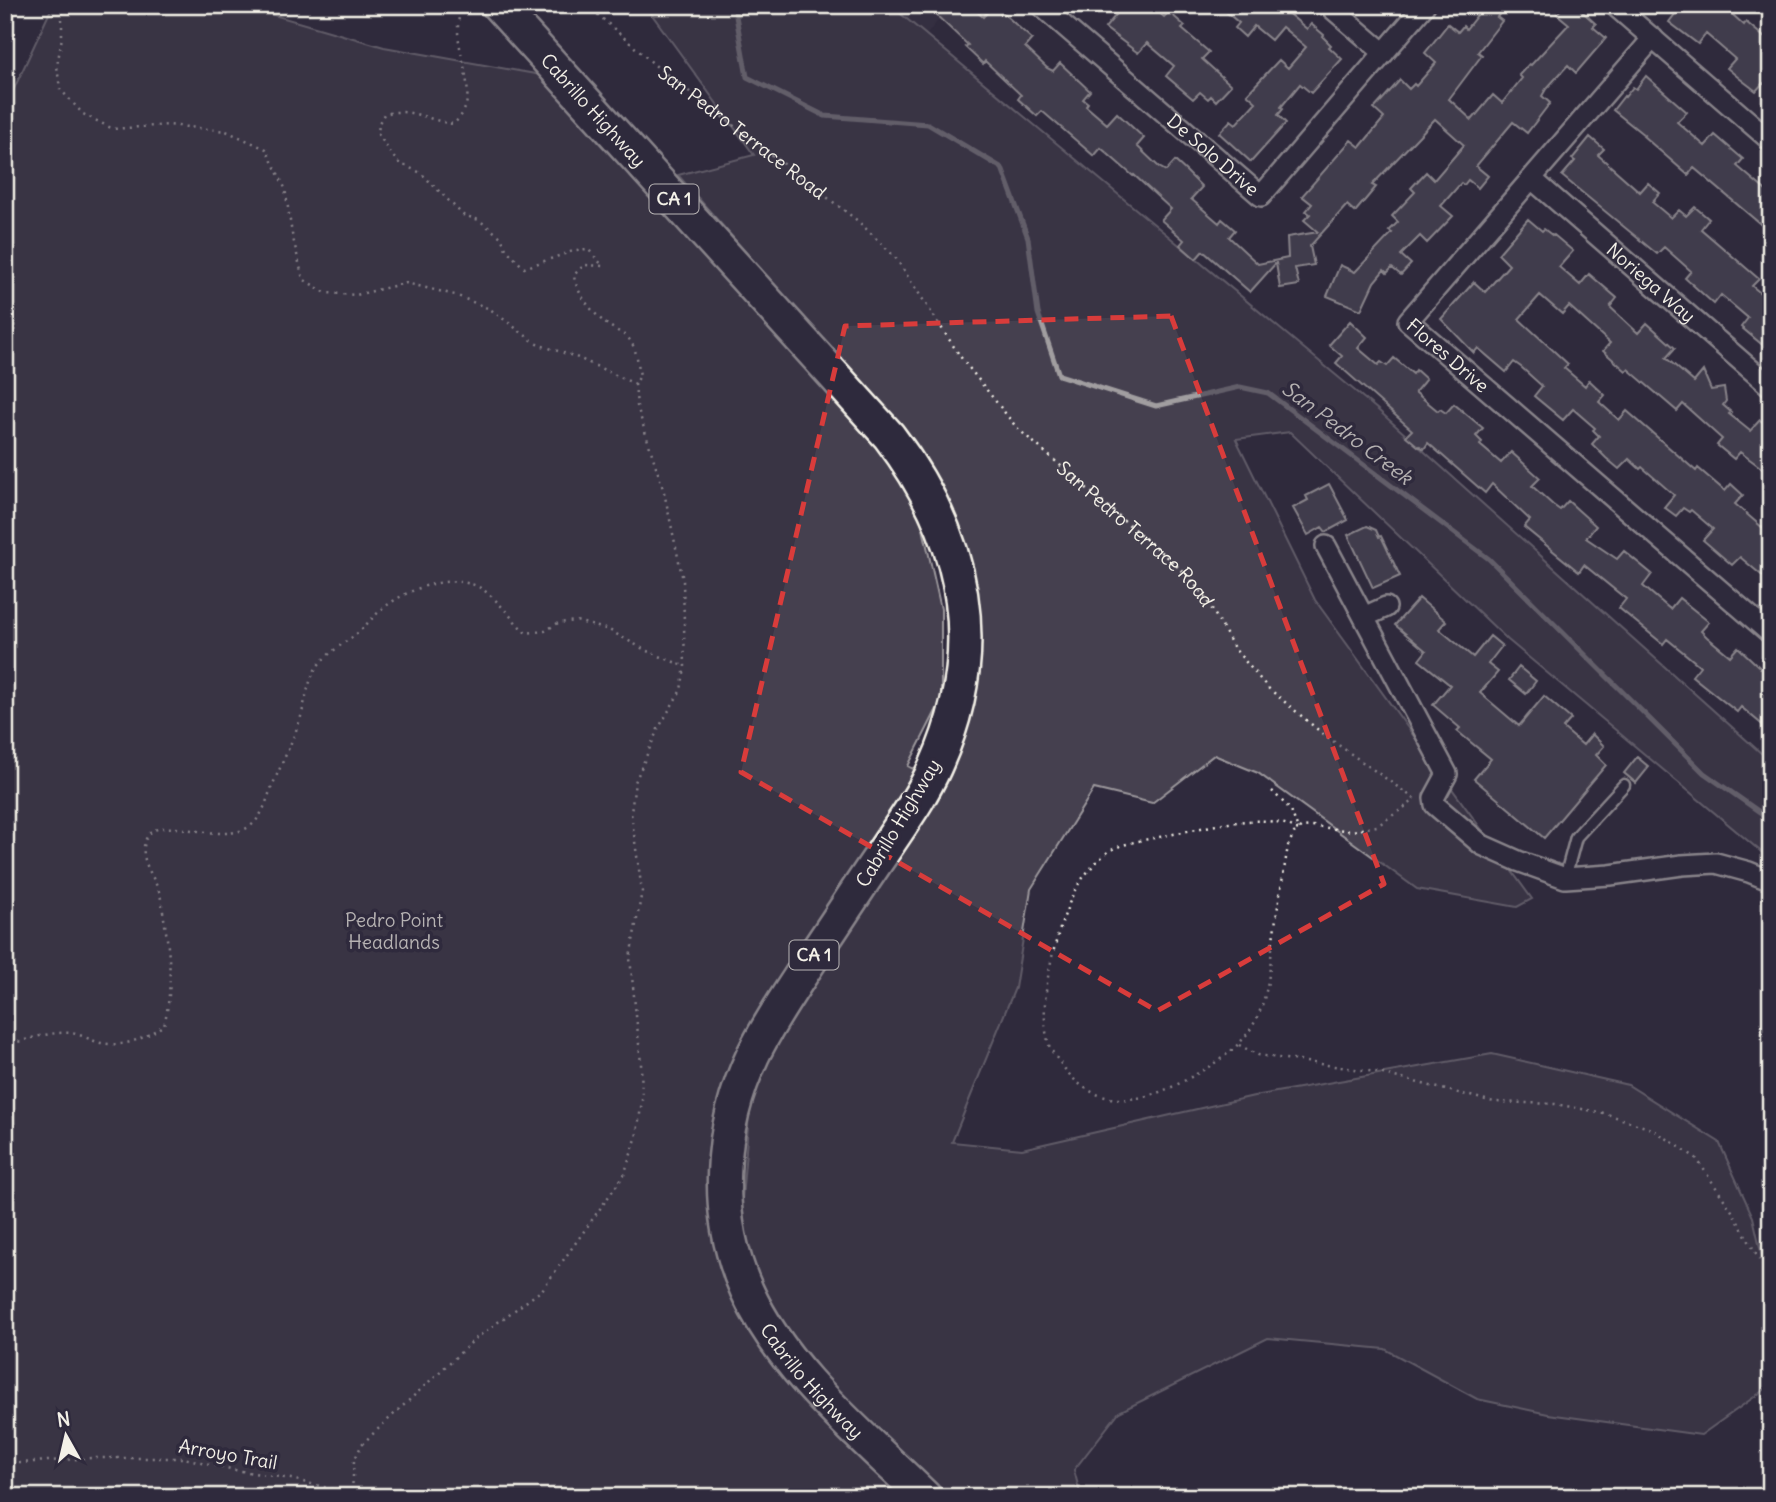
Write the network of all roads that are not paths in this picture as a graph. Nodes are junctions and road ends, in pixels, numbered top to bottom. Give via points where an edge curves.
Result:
1 (498, 5) edge
2 (1040, 5) edge
3 (1328, 5) edge
4 (1425, 5) edge
5 (1614, 5) edge
6 (1653, 38) junction
7 (1384, 53) junction
8 (1771, 141) edge
9 (1532, 179) junction
10 (1771, 387) edge
11 (1326, 546) dead end
12 (1386, 607) dead end
13 (1364, 617) junction
14 (1771, 634) edge
15 (1624, 785) dead end
16 (1565, 878) junction
17 (1771, 881) edge
18 (925, 1497) edge

1 - 18 highway, Cabrillo Highway / CA 1 via 889,436 923,486 956,563 963,599 964,652 960,691 944,746 910,811 757,1047 732,1111 724,1179 729,1235 740,1273 772,1335 801,1374
2 - 7 street, De Solo Drive via 1261,196
3 - 7 street
4 - 7 street, De Solo Drive
5 - 6 street
6 - 8 street
6 - 9 street, Flores Drive
9 - 10 street, Noriega Way
9 - 14 street, Flores Drive via 1408,321
11 - 13 street
12 - 13 street
13 - 16 street via 1447,774 1434,805 1482,845
15 - 16 lane via 1576,837
16 - 17 street via 1716,863

